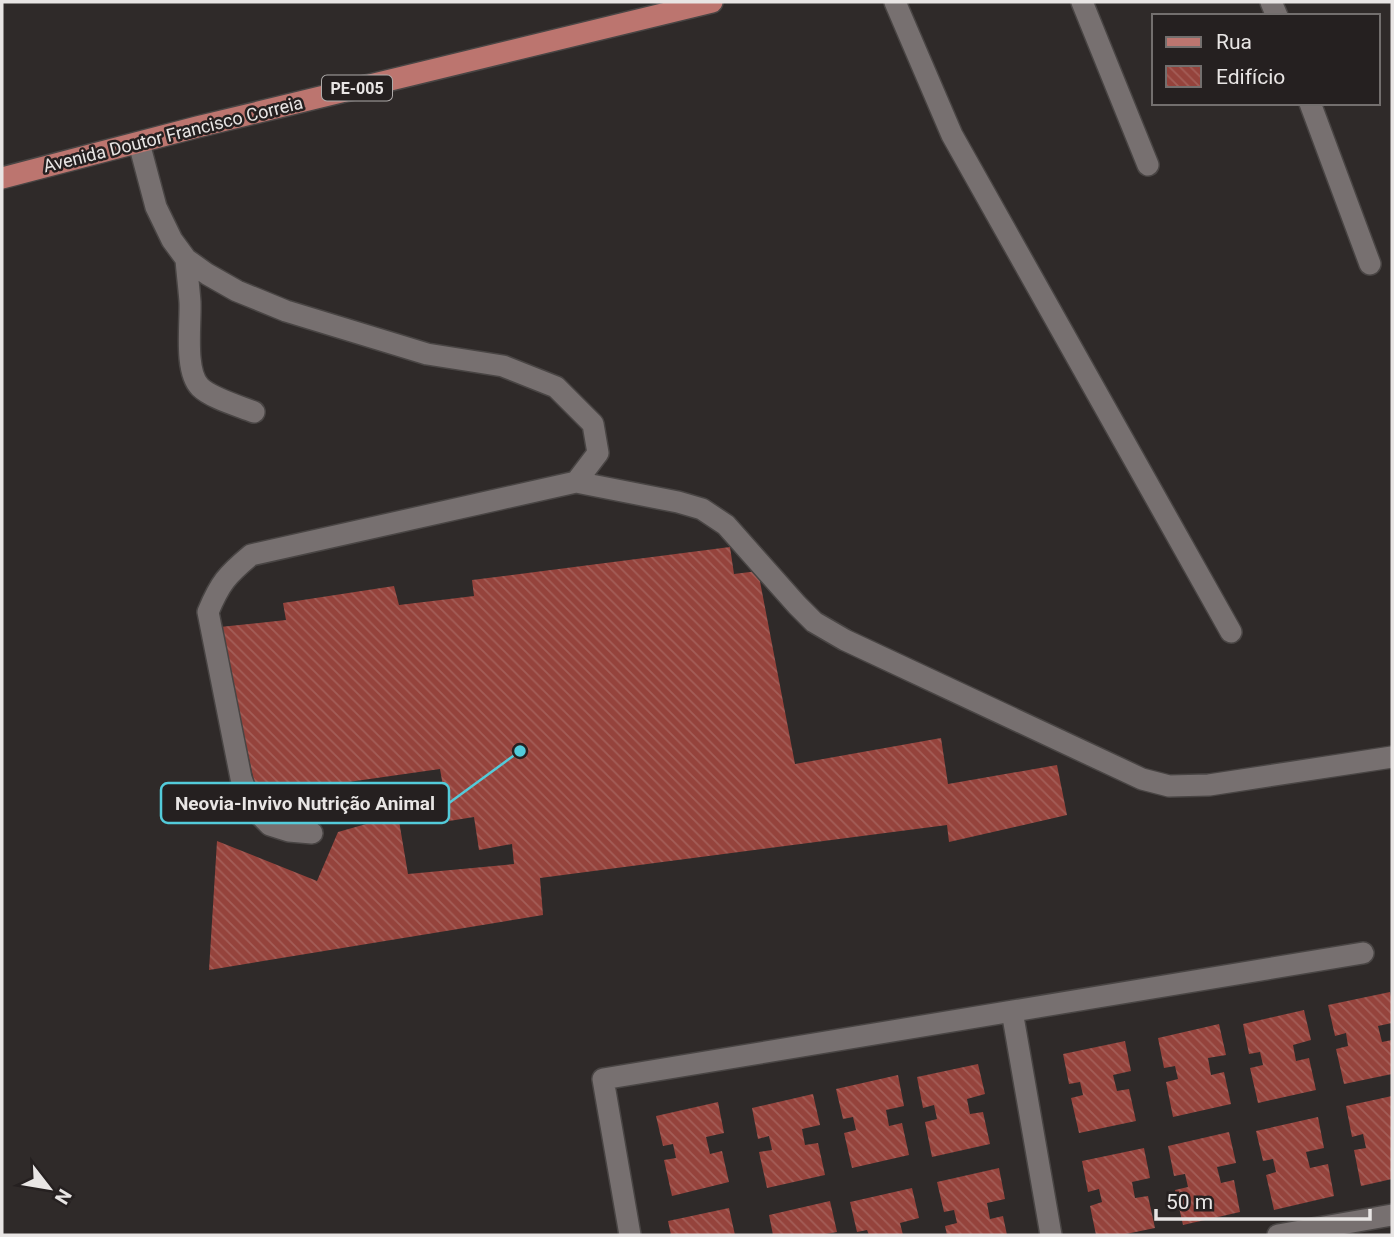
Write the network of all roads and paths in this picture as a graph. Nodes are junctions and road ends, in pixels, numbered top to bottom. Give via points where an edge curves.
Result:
1 (712, 2) edge
2 (895, 2) edge
3 (1082, 2) edge
4 (1311, 105) edge
5 (139, 143) junction
6 (1148, 165) dead end
7 (2, 178) edge
8 (186, 259) junction
9 (1370, 264) dead end
10 (254, 412) dead end
11 (576, 482) junction
12 (1231, 632) dead end
13 (1392, 757) edge
14 (312, 832) dead end
15 (1363, 953) dead end
16 (1012, 1011) junction
17 (1392, 1214) edge
18 (630, 1235) edge
19 (1051, 1235) edge
20 (1278, 1235) edge

1 - 5 main road, Avenida Doutor Francisco Correia / PE-005
2 - 12 lane via 952,135
3 - 6 lane
4 - 9 lane
5 - 7 main road, Avenida Doutor Francisco Correia / PE-005
5 - 8 lane via 156,208
8 - 10 lane via 195,379 214,395
8 - 11 lane via 237,291 286,311 427,354 503,366 556,387 593,424 598,453
11 - 13 lane via 702,509 726,525 814,622 1142,779 1169,786 1209,785
11 - 14 lane via 251,555 229,573 208,612 241,779 251,806 270,825
15 - 16 lane
16 - 18 lane via 603,1079
16 - 19 lane
17 - 20 lane

